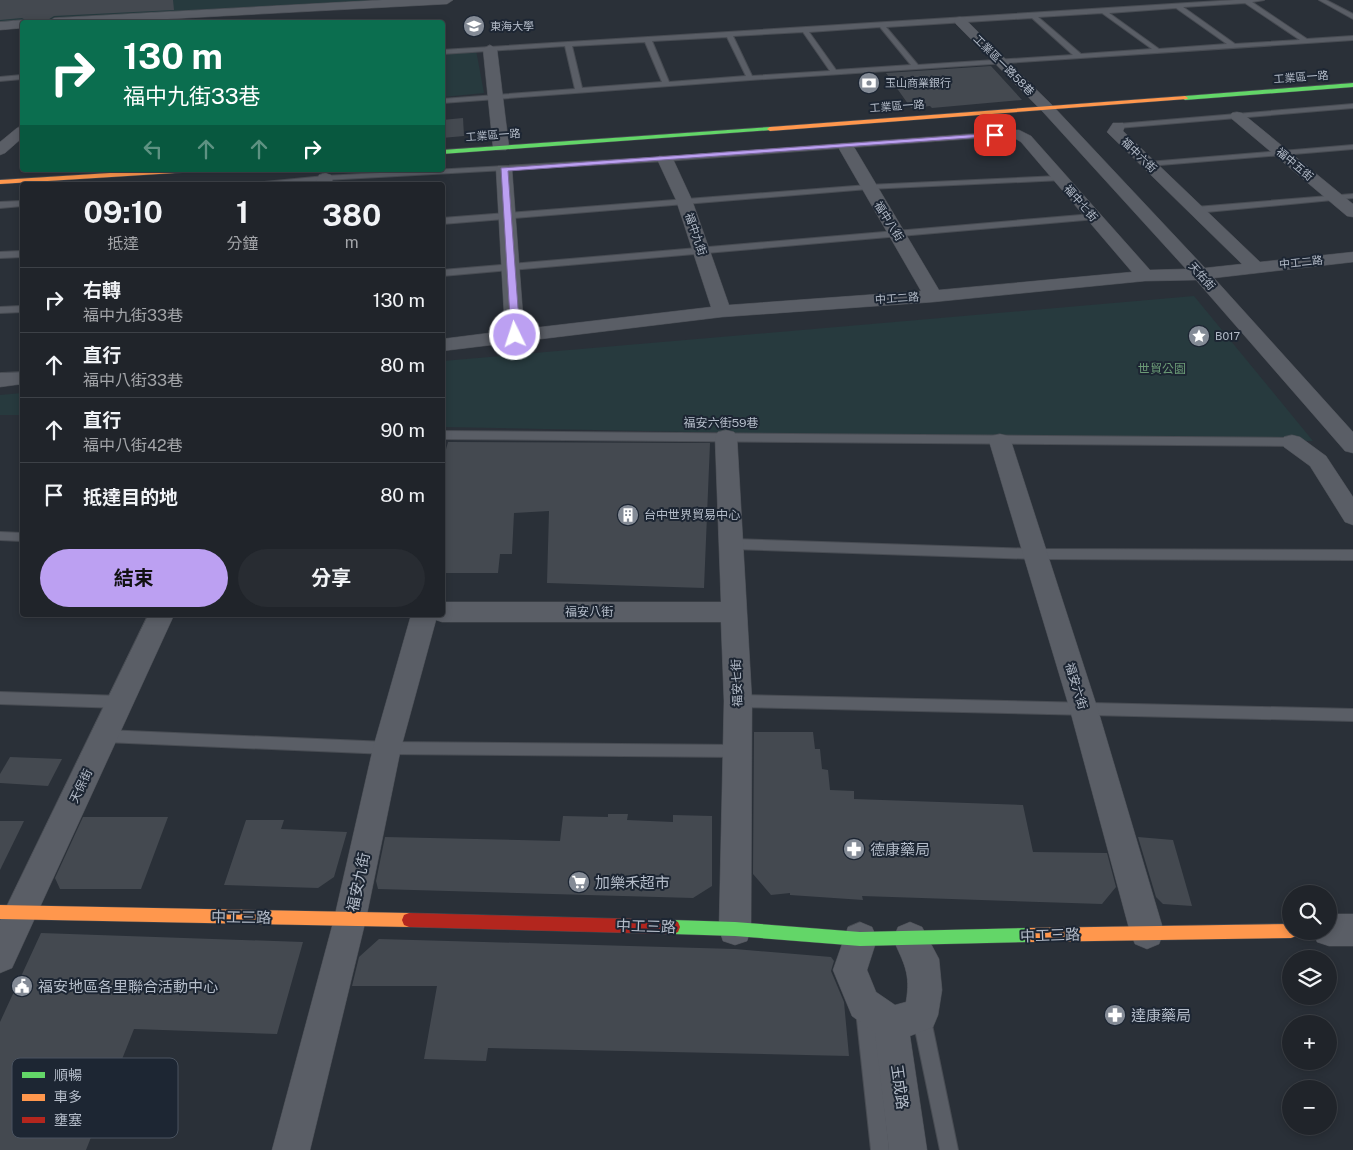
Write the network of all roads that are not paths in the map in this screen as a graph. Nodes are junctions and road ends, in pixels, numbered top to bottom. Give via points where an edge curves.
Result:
1 (226, 0) edge
2 (447, 0) edge
3 (1261, 0) edge
4 (1322, 0) edge
5 (1246, 1) edge
6 (1178, 6) junction
7 (1104, 12) junction
8 (218, 13) junction
9 (1033, 16) junction
10 (1353, 17) edge
11 (90, 20) edge
12 (960, 21) junction
13 (20, 24) edge
14 (881, 25) junction
15 (0, 26) edge
16 (805, 30) junction
17 (729, 35) junction
18 (1353, 38) edge
19 (648, 40) junction
20 (1306, 41) junction
21 (568, 44) junction
22 (1232, 45) junction
23 (490, 49) junction
24 (1158, 51) junction
25 (445, 52) edge
26 (1079, 56) junction
27 (998, 61) junction
28 (916, 66) junction
29 (834, 72) junction
30 (20, 78) edge
31 (750, 78) junction
32 (0, 79) edge
33 (666, 84) junction
34 (1353, 85) edge
35 (579, 90) junction
36 (494, 96) junction
37 (445, 101) edge
38 (1353, 106) edge
39 (1048, 109) junction
40 (1237, 116) junction
41 (1118, 126) joint
42 (20, 133) edge
43 (1014, 133) joint
44 (501, 147) junction
45 (846, 147) junction
46 (1353, 147) edge
47 (0, 150) edge
48 (445, 152) edge
49 (1282, 153) junction
50 (665, 159) junction
51 (1148, 164) junction
52 (504, 169) junction
53 (159, 172) edge
54 (1060, 178) junction
55 (324, 181) edge
56 (0, 182) edge
57 (306, 182) edge
58 (868, 187) junction
59 (1353, 196) edge
60 (1336, 198) junction
61 (684, 200) junction
62 (20, 204) edge
63 (0, 206) edge
64 (1196, 210) junction
65 (1353, 212) edge
66 (507, 217) junction
67 (1092, 217) junction
68 (445, 221) edge
69 (898, 236) junction
70 (701, 250) junction
71 (20, 254) edge
72 (0, 255) edge
73 (1353, 257) edge
74 (511, 266) junction
75 (1255, 267) junction
76 (445, 273) edge
77 (1201, 274) junction
78 (1145, 276) junction
79 (933, 296) junction
80 (20, 309) edge
81 (0, 310) edge
82 (722, 311) junction
83 (515, 335) junction
84 (445, 345) edge
85 (20, 378) edge
86 (0, 380) edge
87 (445, 435) edge
88 (726, 437) junction
89 (1000, 441) junction
90 (1292, 442) joint
91 (1353, 446) edge
92 (1353, 516) edge
93 (0, 536) edge
94 (20, 537) edge
95 (732, 544) junction
96 (1035, 554) junction
97 (1353, 555) edge
98 (445, 612) edge
99 (735, 612) junction
100 (160, 617) edge
101 (423, 617) edge
102 (0, 698) edge
103 (738, 701) junction
104 (121, 702) junction
105 (1084, 710) junction
106 (1353, 715) edge
107 (105, 736) junction
108 (388, 748) junction
109 (737, 751) junction
110 (10, 912) edge
111 (350, 919) junction
112 (735, 929) junction
113 (1282, 930) edge
114 (1337, 930) edge
115 (1353, 930) edge
116 (1147, 932) junction
117 (860, 939) junction
118 (910, 939) junction
119 (0, 956) edge
120 (892, 1014) junction
121 (291, 1150) edge
122 (880, 1150) edge
123 (908, 1150) edge
124 (949, 1150) edge

1 - 8 street
2 - 8 street
3 - 5 lane
4 - 10 lane
5 - 6 lane
5 - 20 lane
6 - 7 lane
6 - 22 lane
7 - 9 lane
7 - 24 lane
8 - 11 street
9 - 12 lane
9 - 26 lane
12 - 14 lane
12 - 27 street, 工業區一路58巷
13 - 15 street
14 - 16 lane
14 - 28 lane
16 - 17 lane
16 - 29 lane
17 - 19 lane
17 - 31 lane
18 - 20 lane
19 - 21 lane
19 - 33 lane
20 - 22 lane
21 - 23 lane
21 - 35 lane
22 - 24 lane
23 - 25 lane
23 - 36 street
24 - 26 lane
26 - 27 lane
27 - 28 lane
27 - 39 street, 工業區一路58巷
28 - 29 lane
29 - 31 lane
30 - 32 lane
31 - 33 lane
33 - 35 lane
34 - 39 street, 工業區一路
35 - 36 lane
36 - 37 lane
36 - 44 street
38 - 40 lane, 福中六街
39 - 44 street, 工業區一路
39 - 77 street, 天佑街
40 - 41 lane, 福中六街
40 - 49 street, 福中五街
41 - 51 street, 福中六街 via 1115,132
42 - 47 street
43 - 45 lane
43 - 54 street, 福中七街 via 1026,139
44 - 48 street, 工業區一路
45 - 50 lane
45 - 58 street, 福中八街
46 - 49 lane
49 - 51 lane
49 - 60 street, 福中五街
50 - 52 lane
50 - 61 street, 福中九街
51 - 64 street, 福中六街
52 - 55 lane
52 - 66 street
53 - 56 street
54 - 58 lane
54 - 67 street, 福中七街
55 - 57 lane
58 - 61 lane
58 - 69 street, 福中八街
59 - 60 lane
60 - 64 lane
60 - 65 street, 福中五街
61 - 66 lane
61 - 70 street, 福中九街
62 - 63 lane
64 - 75 street, 福中六街
66 - 68 lane
66 - 74 street
67 - 69 lane
67 - 78 street, 福中七街
69 - 70 lane
69 - 79 street, 福中八街
70 - 74 lane
70 - 82 street, 福中九街
71 - 72 lane
73 - 75 street, 中工二路
74 - 76 lane
74 - 83 street
75 - 77 street, 中工二路
77 - 78 street, 中工二路
77 - 91 street, 天佑街
78 - 79 street, 中工二路
79 - 82 street, 中工二路
80 - 81 lane
82 - 83 street, 中工二路
83 - 84 street, 中工二路
85 - 86 street
87 - 88 lane, 福安六街59巷
88 - 89 lane, 福安六街59巷
88 - 95 street, 福安七街
89 - 90 lane, 福安六街59巷
89 - 96 street, 福安六街
90 - 92 street via 1318,461
93 - 94 lane
95 - 96 lane
95 - 99 street, 福安七街
96 - 97 lane
96 - 105 street, 福安六街
98 - 99 street, 福安八街
99 - 103 street, 福安七街
100 - 104 street, 天保街
101 - 108 street, 福安九街
102 - 104 lane
103 - 105 lane
103 - 109 street, 福安七街
104 - 107 street, 天保街
105 - 106 lane
105 - 116 street, 福安六街
107 - 108 lane
107 - 110 street, 天保街
108 - 109 lane
108 - 111 street, 福安九街
109 - 112 street, 福安七街
110 - 111 street, 中工三路
110 - 119 street, 天保街
111 - 112 street, 中工三路
111 - 121 street, 福安九街
112 - 117 street, 中工三路
113 - 116 street, 中工三路
114 - 115 street
116 - 118 street, 中工三路
117 - 118 street, 中工三路
117 - 120 street, 玉成路 via 850,970
118 - 120 street, 玉成路 via 922,960 925,990
120 - 122 lane
120 - 123 street, 玉成路
120 - 124 lane

